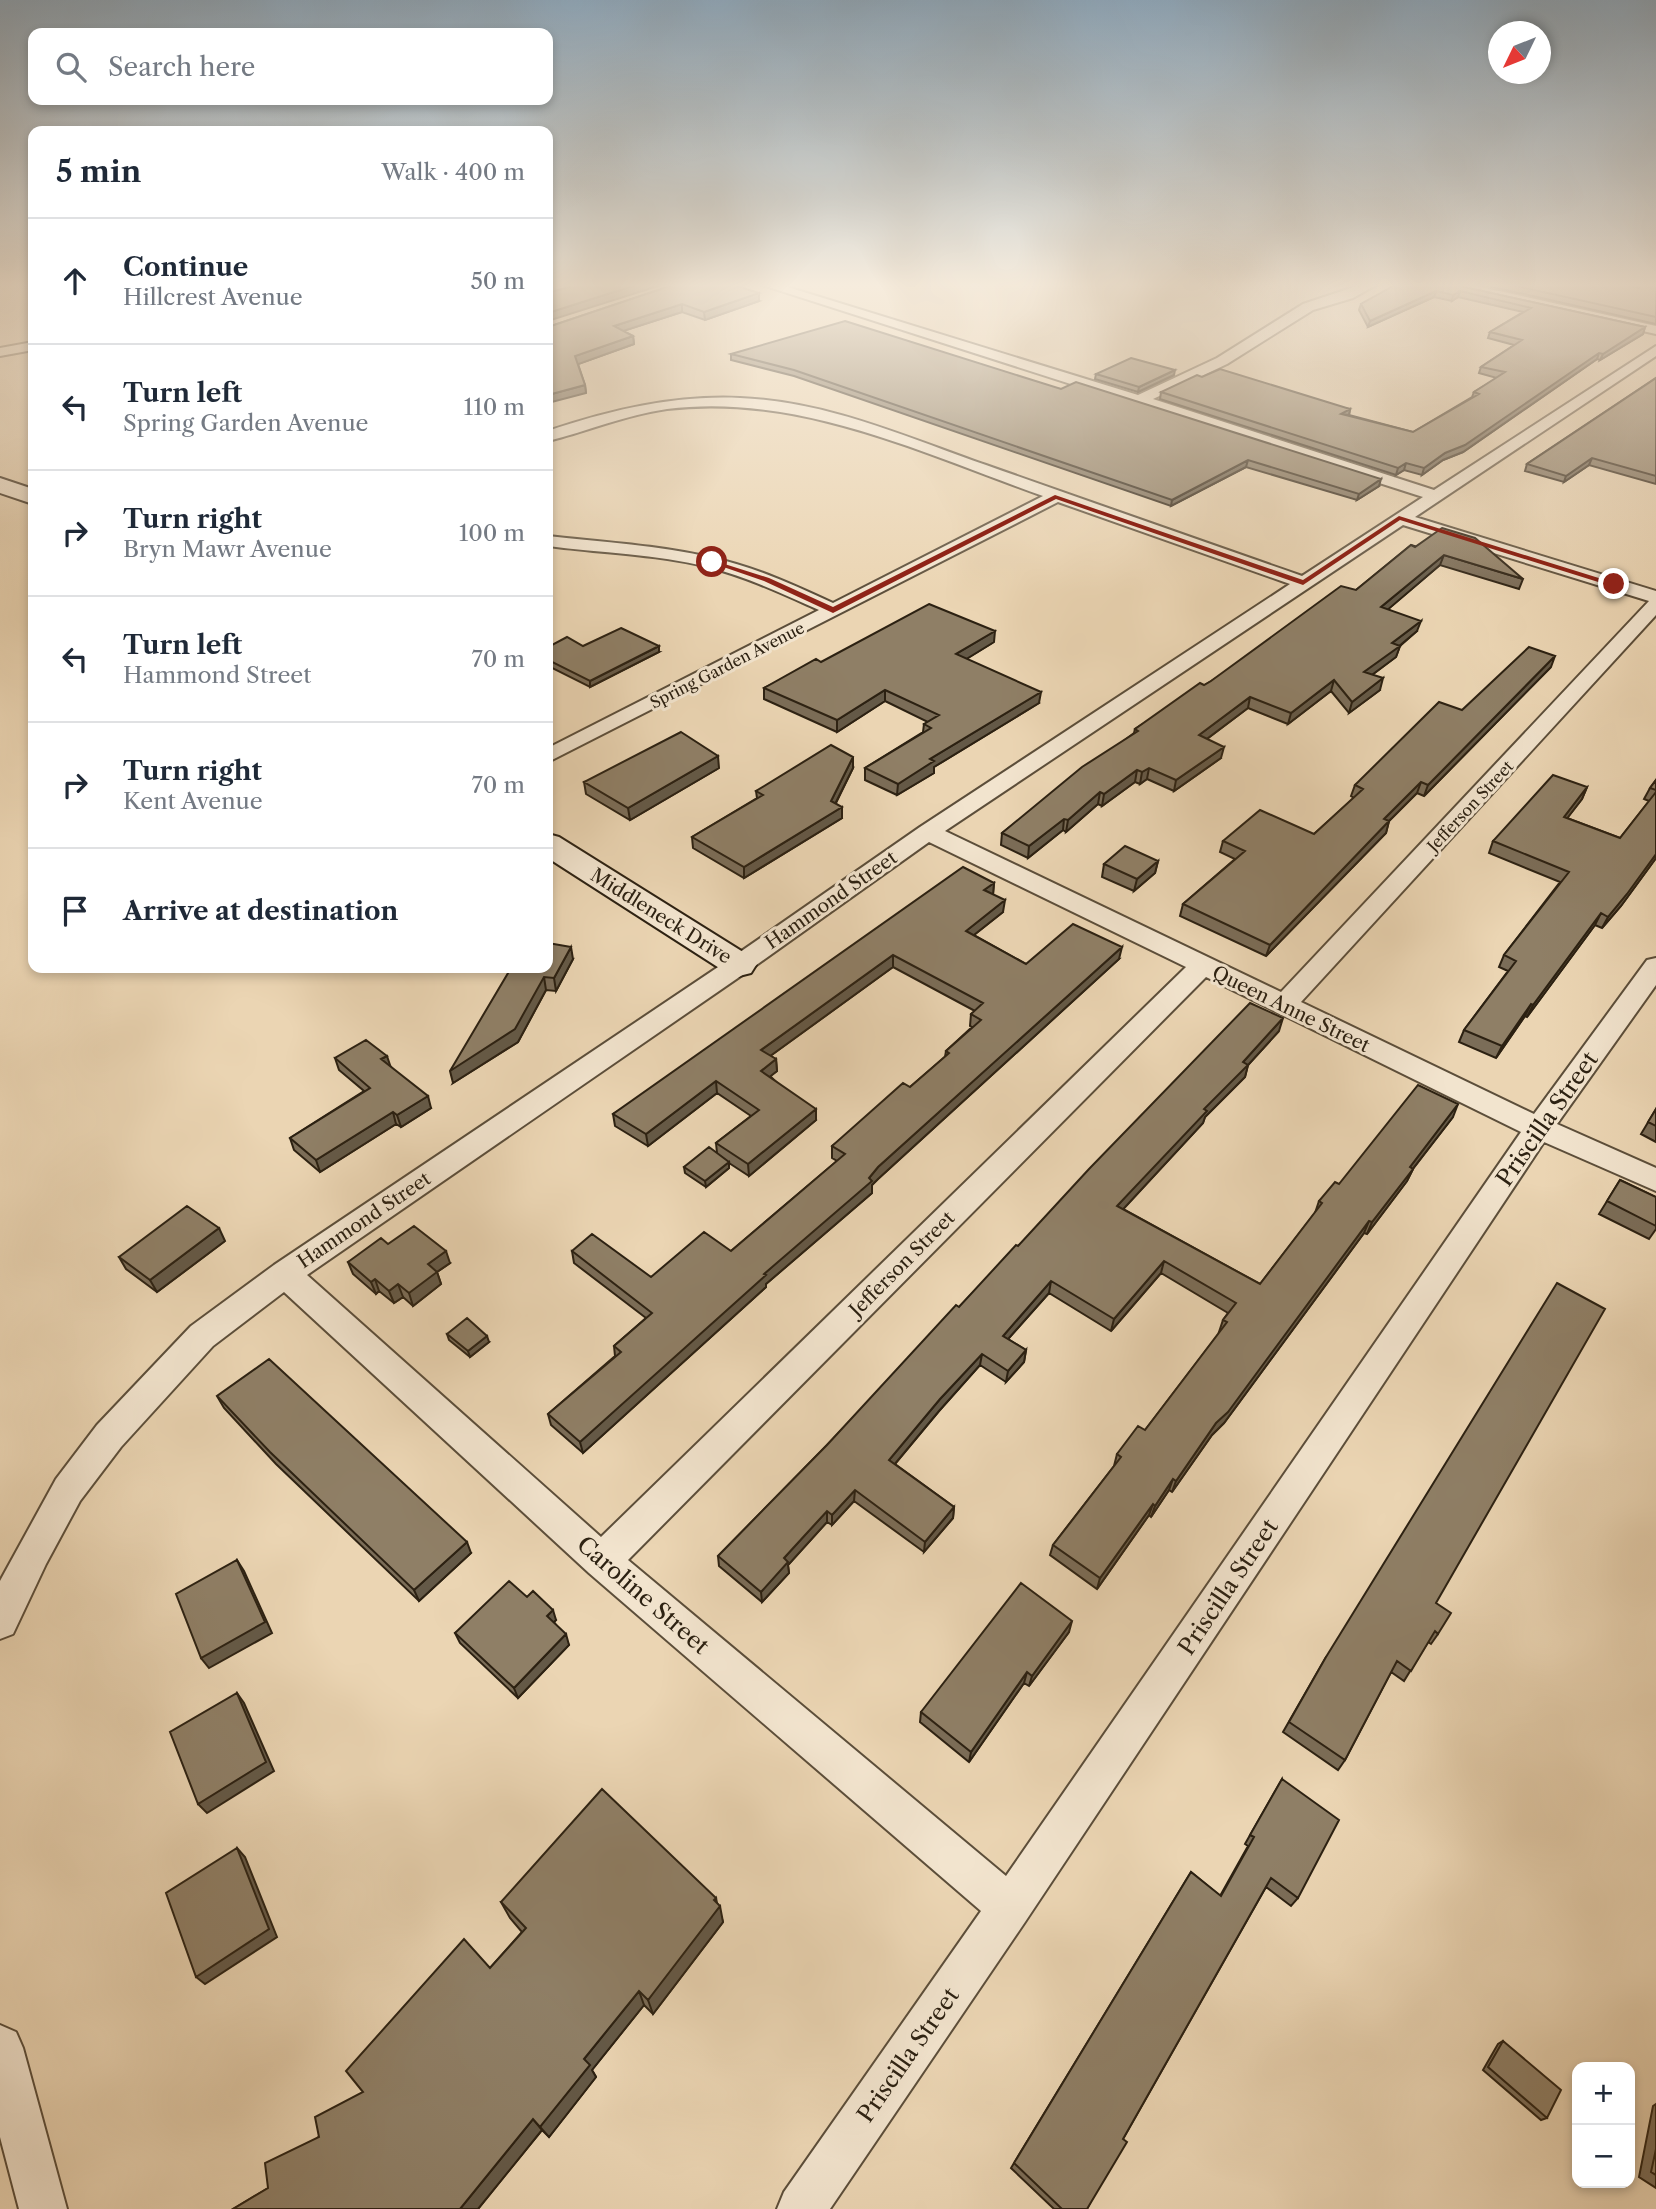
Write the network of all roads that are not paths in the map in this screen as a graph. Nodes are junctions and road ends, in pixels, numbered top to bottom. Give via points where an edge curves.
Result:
1 (1101, 388) edge
2 (1164, 388) edge
3 (1597, 388) edge
4 (1139, 400) junction
5 (553, 434) edge
6 (0, 485) edge
7 (28, 494) edge
8 (1433, 495) junction
9 (1055, 497) junction
10 (1399, 518) junction
11 (553, 541) edge
12 (1303, 583) junction
13 (1656, 597) edge
14 (1656, 604) edge
15 (833, 610) junction
16 (553, 753) edge
17 (928, 832) junction
18 (553, 847) edge
19 (739, 965) junction
20 (1202, 966) junction
21 (1656, 966) edge
22 (1283, 1006) junction
23 (1539, 1128) junction
24 (1656, 1180) edge
25 (285, 1274) junction
26 (602, 1561) junction
27 (0, 1621) edge
28 (1010, 1907) junction
29 (0, 2048) edge
30 (43, 2209) edge
31 (801, 2209) edge

1 - 4 street
2 - 4 street
3 - 8 street, Hammond Street
4 - 8 street
5 - 9 street via 624,411 664,404 734,401 788,405 861,426
6 - 7 street
8 - 10 street, Hammond Street
9 - 12 street
9 - 15 street, Spring Garden Avenue
10 - 12 street, Hammond Street
10 - 13 street
11 - 15 street via 712,562 767,580
12 - 17 street, Hammond Street
14 - 22 street, Jefferson Street
15 - 16 street, Spring Garden Avenue
17 - 19 street, Hammond Street
17 - 20 street, Queen Anne Street
18 - 19 street, Middleneck Drive
19 - 25 street, Hammond Street
20 - 22 street, Queen Anne Street
20 - 26 street, Jefferson Street
21 - 23 street, Priscilla Street
22 - 23 street, Queen Anne Street
23 - 24 street, Queen Anne Street
23 - 28 street, Priscilla Street
25 - 26 street, Caroline Street
25 - 27 street, Hammond Street via 202,1336 109,1436 68,1490
26 - 28 street, Caroline Street
28 - 31 street, Priscilla Street
29 - 30 street

